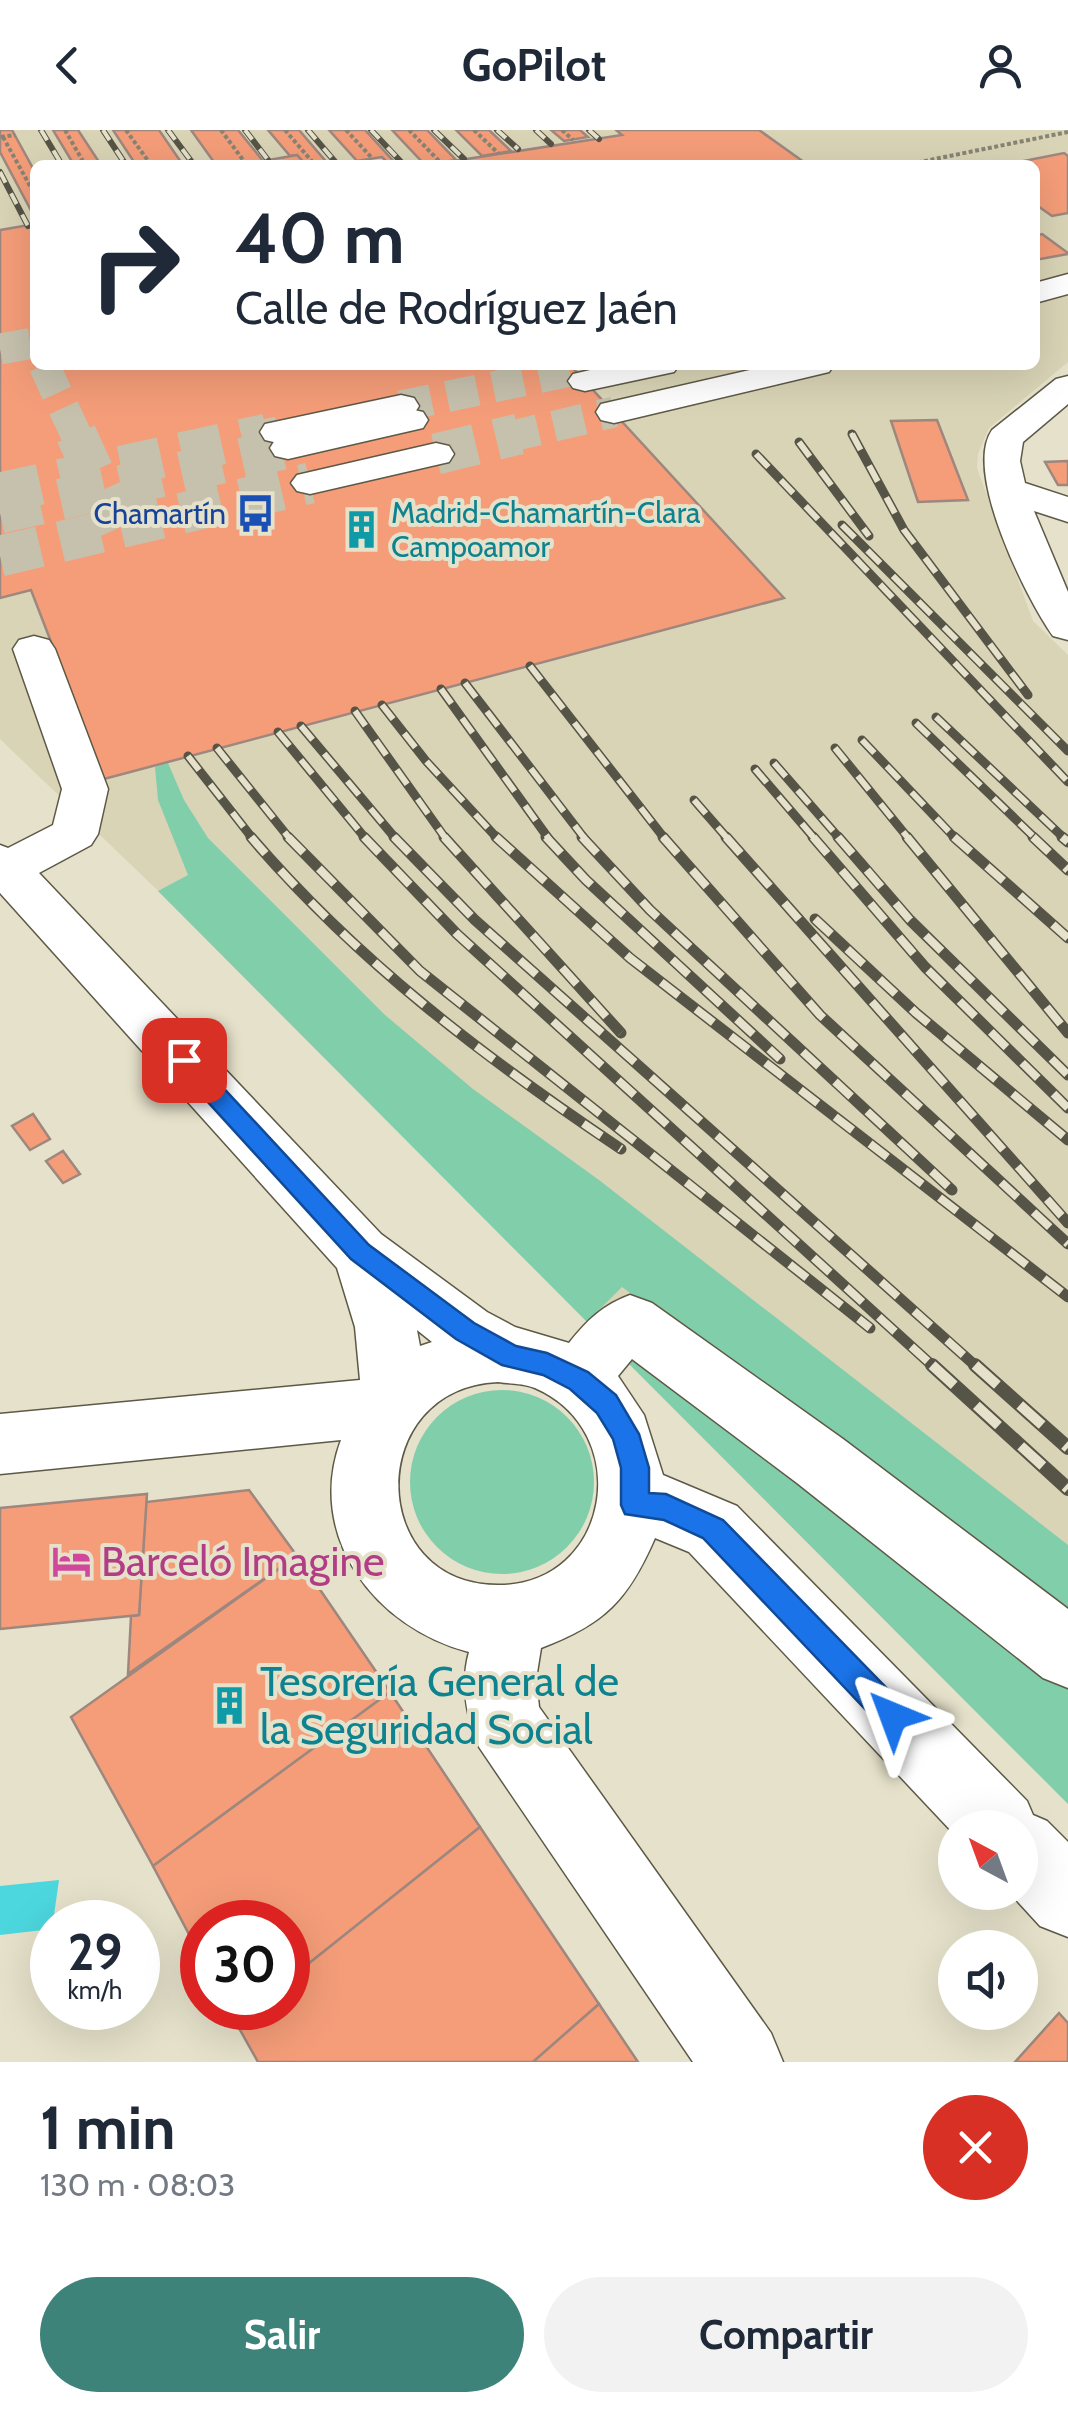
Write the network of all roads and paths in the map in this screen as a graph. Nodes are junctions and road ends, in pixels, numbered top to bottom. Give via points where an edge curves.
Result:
1 (65, 130) edge
2 (126, 130) edge
3 (221, 130) edge
4 (285, 130) edge
5 (346, 130) edge
6 (409, 130) edge
7 (474, 130) edge
8 (562, 130) edge
9 (1068, 132) edge
10 (15, 135) dead end
11 (1, 137) edge
12 (573, 140) dead end
13 (498, 153) dead end
14 (372, 158) dead end
15 (82, 160) edge
16 (147, 160) edge
17 (243, 160) edge
18 (312, 160) edge
19 (438, 160) edge
20 (930, 160) edge
21 (30, 186) edge
22 (1068, 284) edge
23 (1040, 292) edge
24 (1068, 308) edge
25 (1040, 315) edge
26 (638, 370) edge
27 (762, 370) edge
28 (796, 370) edge
29 (585, 381) tunnel mouth
30 (734, 384) junction
31 (1068, 386) edge
32 (614, 412) tunnel mouth
33 (406, 413) tunnel mouth
34 (283, 440) tunnel mouth
35 (436, 454) tunnel mouth
36 (310, 483) tunnel mouth
37 (1008, 490) junction
38 (1068, 510) edge
39 (1068, 627) edge
40 (34, 649) dead end
41 (4, 866) edge
42 (360, 1252) junction
43 (511, 1357) junction
44 (579, 1380) junction
45 (391, 1406) junction
46 (0, 1444) edge
47 (635, 1505) junction
48 (520, 1616) junction
49 (1068, 1653) edge
50 (983, 1810) edge
51 (1038, 1867) edge
52 (1068, 1898) edge
53 (742, 2062) edge

1 - 15 path
2 - 16 path
3 - 17 path
4 - 18 path
5 - 14 path
6 - 19 path
7 - 13 path
8 - 12 path
9 - 20 path
10 - 11 path
11 - 21 path
22 - 23 street
24 - 25 street
26 - 29 street
27 - 30 street
28 - 30 street
30 - 32 street
31 - 37 street via 1005,438
33 - 34 street
35 - 36 street
37 - 38 street
37 - 39 street via 1050,600
40 - 41 street via 85,789 74,834
41 - 42 street
42 - 43 street
42 - 45 street via 380,1292 389,1335
43 - 44 street
43 - 45 street via 467,1361 425,1378
44 - 47 street via 625,1434 635,1468
44 - 49 street via 630,1322
45 - 46 street
45 - 48 street via 371,1439 361,1476 363,1514 377,1550 402,1582 436,1604 477,1616
47 - 48 street via 622,1544 597,1577 562,1602
47 - 50 street via 666,1507 713,1529
48 - 53 street via 506,1639 498,1679 506,1721
51 - 52 street

